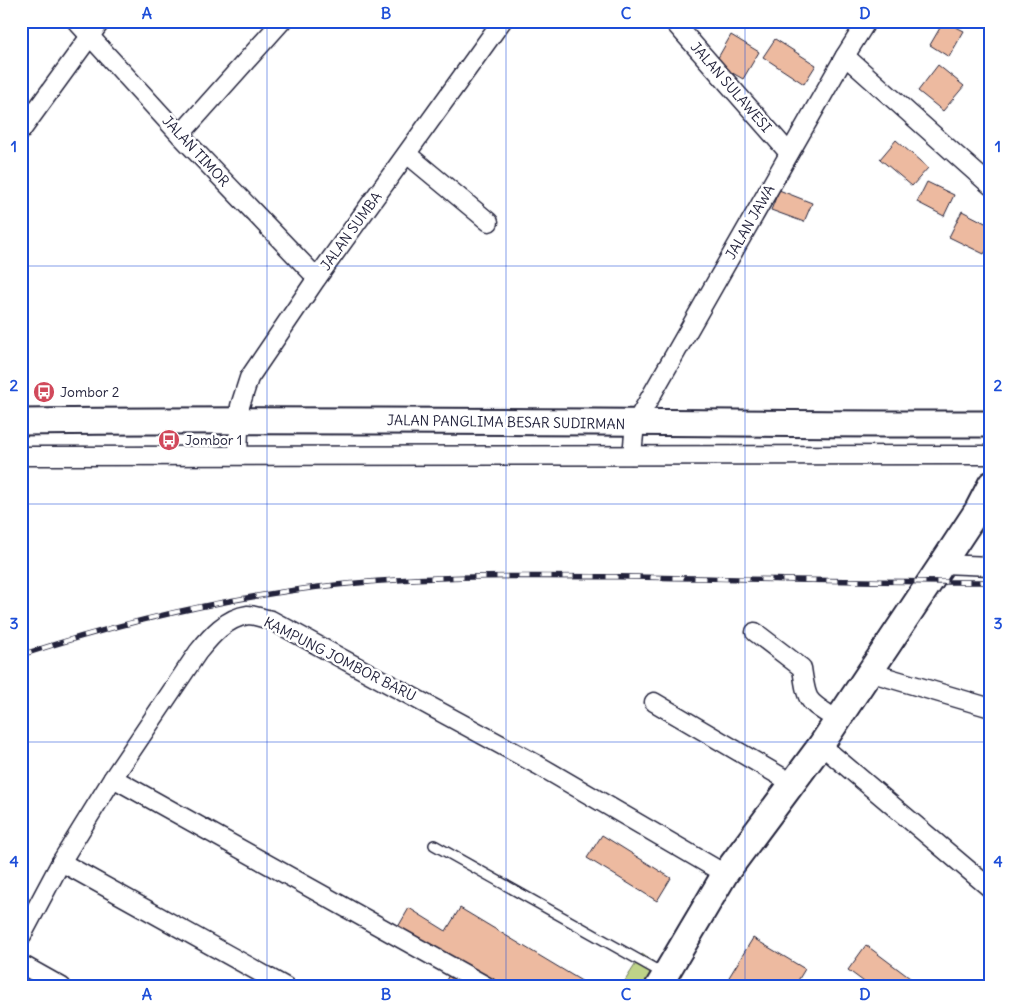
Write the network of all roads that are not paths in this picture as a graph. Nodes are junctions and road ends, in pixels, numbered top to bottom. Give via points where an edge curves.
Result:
1 (76, 21) edge
2 (101, 21) edge
3 (282, 21) edge
4 (502, 21) edge
5 (673, 21) edge
6 (868, 21) edge
7 (90, 36) junction
8 (845, 56) junction
9 (21, 131) edge
10 (180, 135) junction
11 (790, 153) junction
12 (407, 154) junction
13 (991, 186) edge
14 (489, 222) dead end
15 (317, 278) junction
16 (239, 420) junction
17 (21, 422) edge
18 (635, 424) junction
19 (991, 424) edge
20 (238, 455) junction
21 (632, 455) junction
22 (991, 455) edge
23 (21, 456) edge
24 (991, 484) edge
25 (942, 564) junction
26 (991, 566) edge
27 (755, 632) dead end
28 (869, 672) junction
29 (654, 702) dead end
30 (991, 708) edge
31 (837, 720) junction
32 (821, 745) junction
33 (113, 778) junction
34 (792, 783) junction
35 (434, 844) dead end
36 (60, 862) junction
37 (725, 874) junction
38 (991, 889) edge
39 (21, 937) edge
40 (21, 964) edge
41 (661, 981) edge
42 (62, 987) edge
43 (286, 987) edge
44 (488, 987) edge

1 - 7 street, JALAN TIMOR
2 - 7 street
3 - 10 street
4 - 12 street, JALAN SUMBA
5 - 11 street, JALAN SULAWESI
6 - 8 street, JALAN JAWA
7 - 9 street
7 - 10 street, JALAN TIMOR
8 - 11 street, JALAN JAWA
8 - 13 street
10 - 15 street, JALAN TIMOR
11 - 18 street, JALAN JAWA
12 - 14 street
12 - 15 street, JALAN SUMBA
15 - 16 street, JALAN SUMBA via 249,378 243,392
16 - 17 main road, JALAN PANGLIMA BESAR SUDIRMAN
16 - 18 main road, JALAN PANGLIMA BESAR SUDIRMAN
16 - 20 street, JALAN SUMBA
18 - 19 main road, JALAN PANGLIMA BESAR SUDIRMAN
18 - 21 street
20 - 21 street
20 - 23 street
21 - 22 street
24 - 25 main road
25 - 26 street
25 - 28 main road
27 - 31 street via 802,668 804,692 810,703
28 - 30 street
28 - 31 main road
29 - 34 street
31 - 32 main road
32 - 34 main road
32 - 38 street
33 - 36 street, KAMPUNG JOMBOR BARU
33 - 37 street, KAMPUNG JOMBOR BARU via 214,632 231,620 249,615 271,620 538,765
33 - 44 street
34 - 37 main road
35 - 41 lane
36 - 39 street, KAMPUNG JOMBOR BARU
36 - 43 street
37 - 41 main road
40 - 42 street

